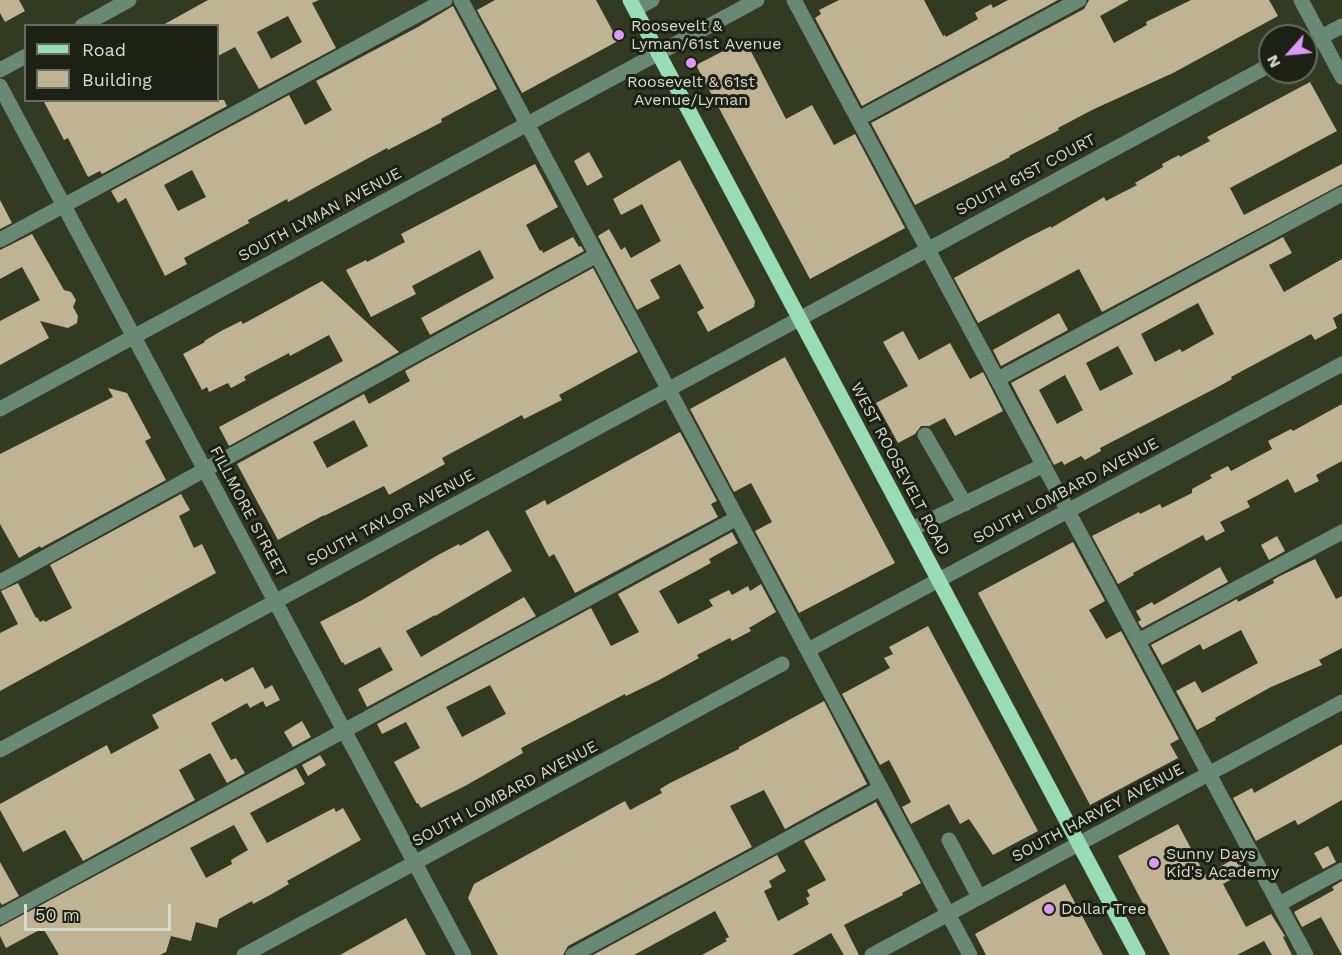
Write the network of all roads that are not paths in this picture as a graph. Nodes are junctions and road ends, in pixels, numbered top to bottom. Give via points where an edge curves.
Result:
1 (129, 0) edge
2 (445, 0) edge
3 (461, 0) edge
4 (652, 0) edge
5 (757, 0) edge
6 (794, 0) edge
7 (1079, 0) edge
8 (1301, 0) edge
9 (632, 5) edge
10 (86, 24) edge
11 (1342, 26) edge
12 (1321, 37) junction
13 (1318, 39) edge
14 (658, 53) junction
15 (24, 57) edge
16 (0, 70) edge
17 (1258, 71) edge
18 (1342, 77) edge
19 (0, 86) edge
20 (858, 119) junction
21 (527, 124) junction
22 (1342, 194) edge
23 (64, 206) junction
24 (0, 240) edge
25 (928, 249) junction
26 (597, 255) junction
27 (799, 318) junction
28 (134, 337) junction
29 (1342, 364) edge
30 (998, 379) junction
31 (668, 388) junction
32 (0, 409) edge
33 (925, 435) dead end
34 (1044, 465) junction
35 (205, 470) junction
36 (965, 504) junction
37 (1068, 511) junction
38 (737, 518) junction
39 (912, 529) junction
40 (1342, 532) edge
41 (939, 580) junction
42 (0, 582) edge
43 (275, 601) junction
44 (1138, 641) junction
45 (808, 650) junction
46 (782, 664) dead end
47 (1342, 702) edge
48 (345, 731) junction
49 (0, 750) edge
50 (1209, 774) junction
51 (881, 788) junction
52 (949, 840) dead end
53 (1079, 843) junction
54 (415, 863) junction
55 (1342, 870) edge
56 (979, 897) junction
57 (1279, 904) junction
58 (948, 914) junction
59 (0, 917) edge
60 (244, 955) edge
61 (464, 955) edge
62 (573, 955) edge
63 (872, 955) edge
64 (970, 955) edge
65 (1138, 955) edge
66 (1306, 955) edge

1 - 10 street
2 - 23 street
3 - 21 street
4 - 9 street
5 - 14 street, SOUTH LYMAN AVENUE
6 - 20 street
7 - 20 street
8 - 12 street
9 - 14 main road, WEST ROOSEVELT ROAD
11 - 12 street
12 - 13 street
12 - 18 street
14 - 21 street, SOUTH LYMAN AVENUE
14 - 27 main road, WEST ROOSEVELT ROAD
15 - 16 street
17 - 25 street, SOUTH 61ST COURT
19 - 23 street, FILLMORE STREET
20 - 25 street
21 - 26 street
21 - 28 street, SOUTH LYMAN AVENUE
22 - 30 street
23 - 24 street
23 - 28 street, FILLMORE STREET
25 - 27 street, SOUTH 61ST COURT
25 - 30 street
26 - 31 street
26 - 35 street
27 - 31 street, SOUTH TAYLOR AVENUE
27 - 39 main road, WEST ROOSEVELT ROAD
28 - 32 street, SOUTH LYMAN AVENUE
28 - 35 street, FILLMORE STREET
29 - 37 street, SOUTH LOMBARD AVENUE
30 - 34 street
31 - 38 street
31 - 43 street, SOUTH TAYLOR AVENUE
33 - 36 street
34 - 36 street
34 - 37 street
35 - 42 street
35 - 43 street, FILLMORE STREET
36 - 39 street
37 - 41 street, SOUTH LOMBARD AVENUE
37 - 44 street
38 - 45 street
38 - 48 street
39 - 41 main road, WEST ROOSEVELT ROAD
40 - 44 street
41 - 45 street, SOUTH LOMBARD AVENUE
41 - 53 main road, WEST ROOSEVELT ROAD
43 - 48 street, FILLMORE STREET
43 - 49 street, SOUTH TAYLOR AVENUE
44 - 50 street
45 - 51 street
46 - 54 street, SOUTH LOMBARD AVENUE
47 - 50 street, SOUTH HARVEY AVENUE
48 - 54 street, FILLMORE STREET
48 - 59 street
50 - 53 street, SOUTH HARVEY AVENUE
50 - 57 street
51 - 58 street
51 - 62 street
52 - 56 street
53 - 56 street, SOUTH HARVEY AVENUE
53 - 65 main road, WEST ROOSEVELT ROAD
54 - 60 street, SOUTH LOMBARD AVENUE
54 - 61 street, FILLMORE STREET
55 - 57 street
56 - 58 street, SOUTH HARVEY AVENUE
57 - 66 street
58 - 63 street, SOUTH HARVEY AVENUE
58 - 64 street

